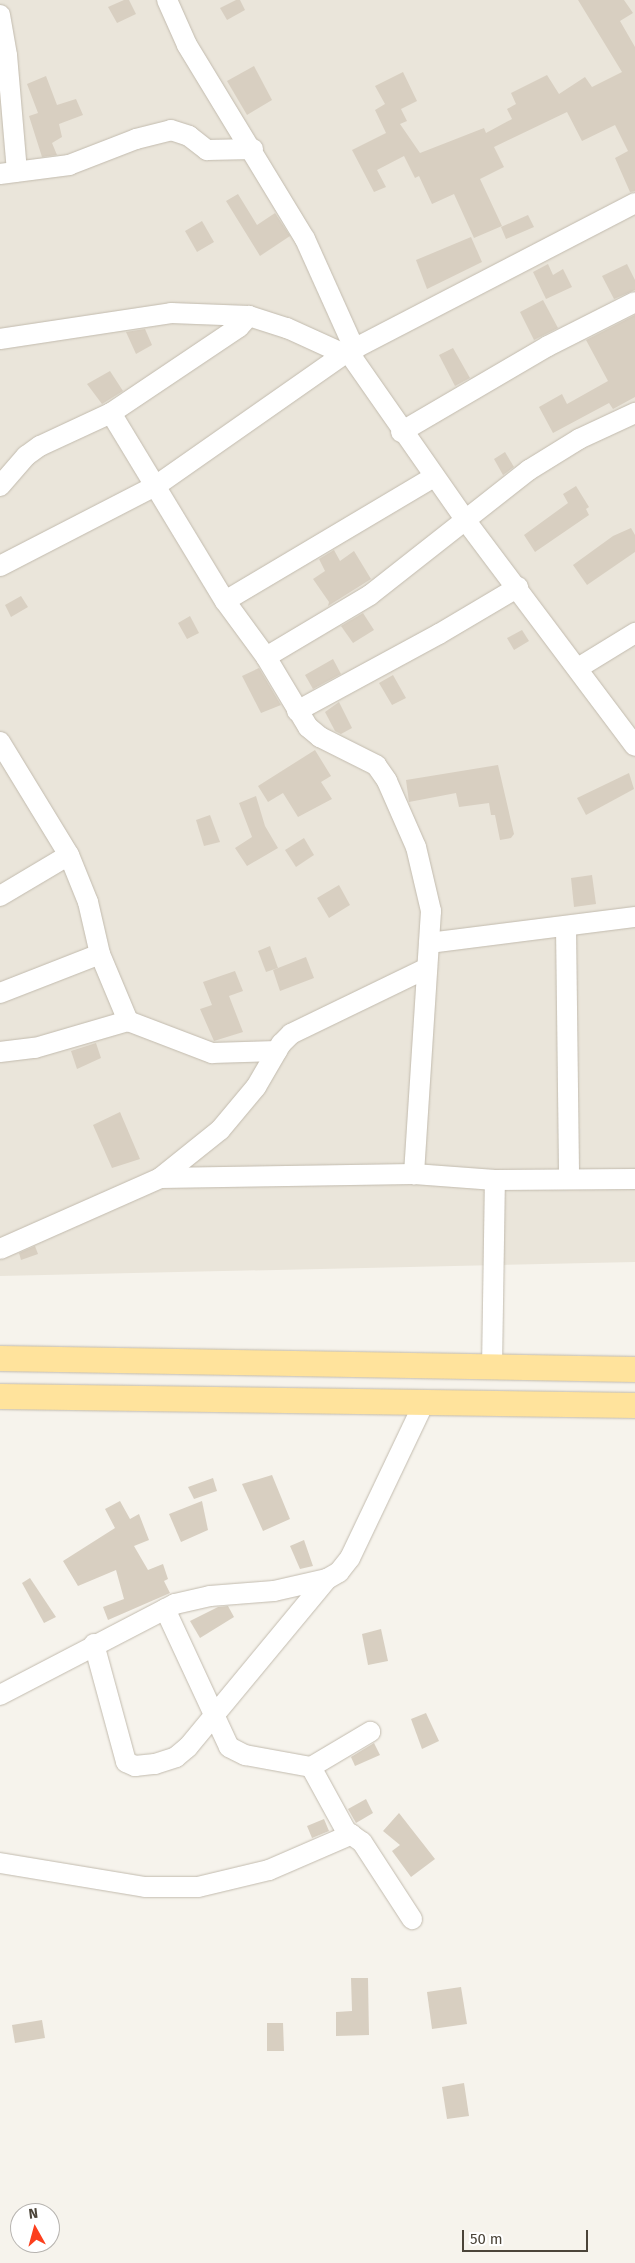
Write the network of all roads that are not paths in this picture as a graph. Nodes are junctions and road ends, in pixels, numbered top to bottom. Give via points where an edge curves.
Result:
1 (167, 0) edge
2 (0, 15) edge
3 (4, 67) edge
4 (253, 149) junction
5 (9, 173) edge
6 (635, 203) edge
7 (635, 302) edge
8 (249, 316) junction
9 (0, 339) edge
10 (349, 352) junction
11 (111, 413) junction
12 (635, 413) edge
13 (402, 432) junction
14 (434, 477) junction
15 (157, 485) junction
16 (0, 486) edge
17 (466, 521) junction
18 (0, 566) edge
19 (518, 588) junction
20 (225, 601) junction
21 (635, 634) edge
22 (266, 657) junction
23 (578, 668) junction
24 (297, 711) junction
25 (0, 742) edge
26 (635, 746) edge
27 (69, 856) junction
28 (0, 896) edge
29 (635, 917) edge
30 (566, 926) junction
31 (429, 943) junction
32 (100, 954) junction
33 (428, 968) junction
34 (0, 993) edge
35 (128, 1020) junction
36 (277, 1051) junction
37 (0, 1052) edge
38 (414, 1174) junction
39 (569, 1177) junction
40 (160, 1178) junction
41 (635, 1179) edge
42 (495, 1180) junction
43 (0, 1249) edge
44 (0, 1358) edge
45 (492, 1367) junction
46 (635, 1369) edge
47 (0, 1396) edge
48 (424, 1403) junction
49 (635, 1405) edge
50 (327, 1579) junction
51 (165, 1609) junction
52 (94, 1644) junction
53 (0, 1696) edge
54 (215, 1715) junction
55 (370, 1732) dead end
56 (311, 1767) junction
57 (352, 1834) junction
58 (0, 1863) edge
59 (412, 1919) dead end

1 - 4 street via 187,44
2 - 3 street
3 - 5 street
4 - 5 street via 207,150 189,136 171,130 136,139 69,165
4 - 10 street via 305,239
6 - 10 street
7 - 13 street via 548,346
8 - 9 street via 171,313
8 - 10 street
8 - 11 street via 239,327
10 - 13 street
10 - 15 street
11 - 15 street
11 - 16 street via 40,446 26,456
12 - 17 street via 580,439 538,465
13 - 14 street
14 - 17 street
14 - 20 street
15 - 18 street
15 - 20 street
17 - 19 street
17 - 22 street via 370,595
19 - 23 street
19 - 24 street
20 - 22 street
21 - 23 street
22 - 24 street
23 - 26 street
24 - 31 street via 320,737 366,758 387,780 416,847 431,911
25 - 27 street
27 - 28 street
27 - 32 street via 88,902
29 - 30 street
30 - 31 street
30 - 39 street
31 - 33 street
32 - 34 street
32 - 35 street
33 - 36 street via 291,1034
33 - 38 street
35 - 36 street via 212,1054
35 - 37 street via 35,1048
36 - 40 street via 256,1087 220,1130
38 - 40 street
38 - 42 street
39 - 41 street
39 - 42 street
40 - 43 street
42 - 45 street
44 - 45 main road
45 - 46 main road
47 - 48 main road
48 - 49 main road
48 - 50 street via 350,1558 339,1572
50 - 51 street via 274,1591 194,1598
50 - 54 street
51 - 52 street
51 - 54 street
52 - 53 street
52 - 54 street via 126,1762 135,1766 176,1757
54 - 56 street via 229,1747 237,1753
55 - 56 street
56 - 57 street via 346,1831
57 - 58 street via 269,1870 198,1887 144,1887
57 - 59 street via 362,1842

